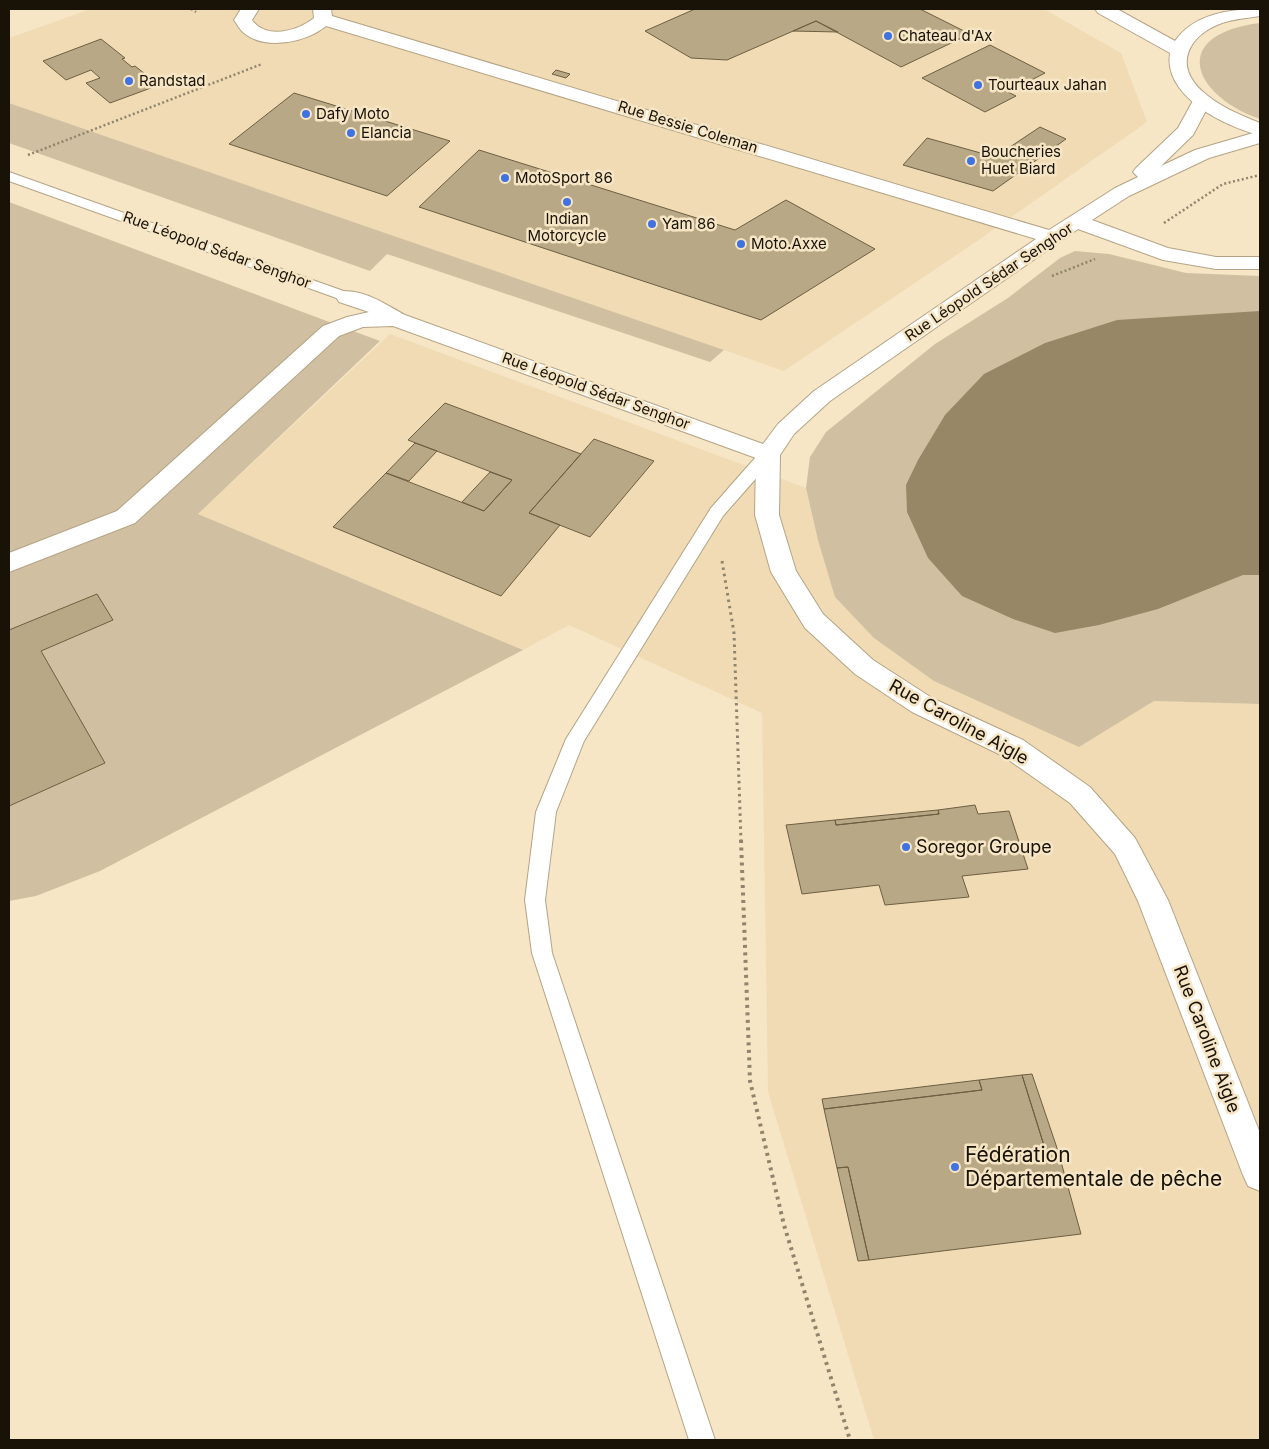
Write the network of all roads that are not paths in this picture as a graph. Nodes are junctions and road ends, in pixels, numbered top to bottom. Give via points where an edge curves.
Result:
1 (250, 9) edge
2 (1104, 9) edge
3 (1196, 10) dead end
4 (1260, 11) edge
5 (322, 14) edge
6 (1225, 17) junction
7 (1178, 50) junction
8 (1202, 101) junction
9 (1260, 129) edge
10 (1260, 137) edge
11 (9, 176) edge
12 (1122, 192) junction
13 (1077, 222) junction
14 (1052, 237) junction
15 (1260, 263) edge
16 (347, 297) joint
17 (397, 320) junction
18 (768, 454) junction
19 (704, 533) joint
20 (9, 563) edge
21 (1260, 1175) edge
22 (702, 1440) edge

1 - 5 street, Rue Bessie Coleman via 243,20 246,26 252,31 273,36 309,30
2 - 7 street
3 - 6 street
4 - 6 street
5 - 14 street, Rue Bessie Coleman
6 - 7 street via 1188,35
7 - 8 street via 1178,67 1184,83
8 - 9 street via 1236,121
8 - 12 street, Rue Léopold Sédar Senghor via 1186,131
10 - 12 street, Rue Léopold Sédar Senghor via 1202,154
11 - 16 lane, Rue Léopold Sédar Senghor
12 - 13 street, Rue Léopold Sédar Senghor
13 - 14 street, Rue Léopold Sédar Senghor
13 - 15 street via 1163,254 1216,263
14 - 18 street, Rue Léopold Sédar Senghor via 822,396 786,429
16 - 17 street, Rue Léopold Sédar Senghor
17 - 18 street, Rue Léopold Sédar Senghor
17 - 20 street via 365,318 330,331 126,517
18 - 19 lane via 717,512
18 - 21 street, Rue Caroline Aigle via 767,515 784,572 814,621 864,667 922,705 1013,748 1080,795 1125,846 1153,900
19 - 22 lane via 575,739 546,812 535,900 542,953

